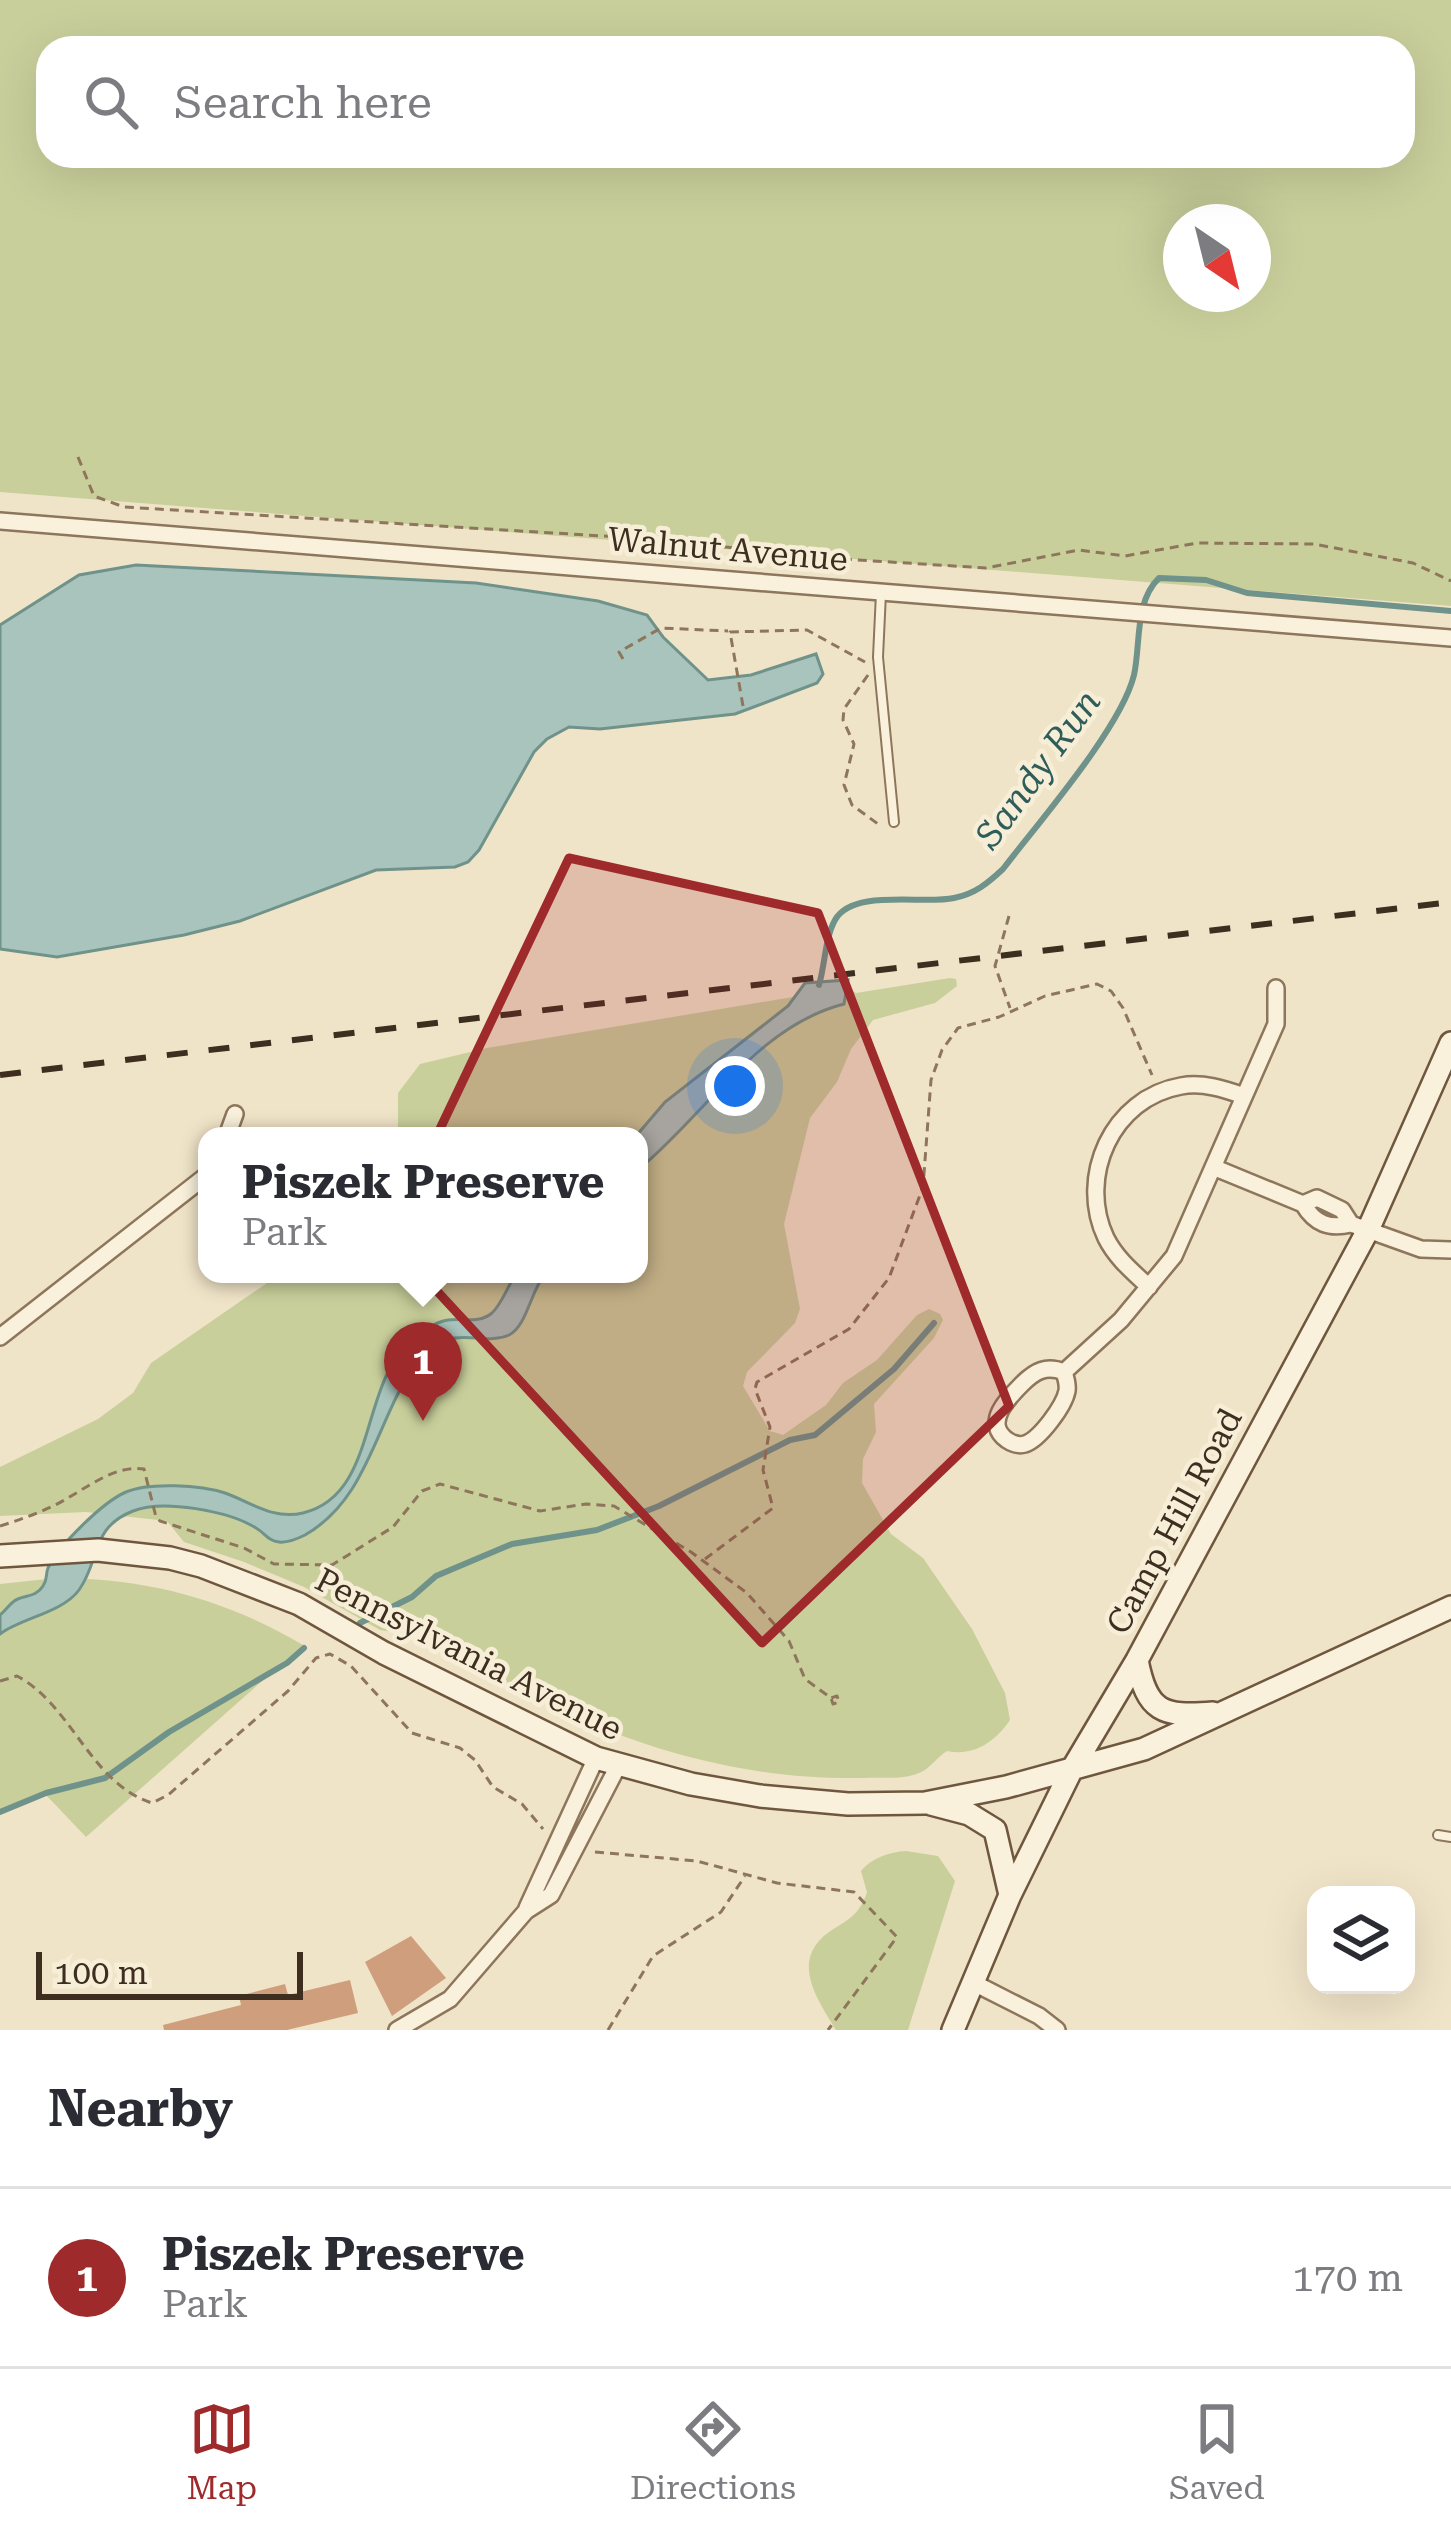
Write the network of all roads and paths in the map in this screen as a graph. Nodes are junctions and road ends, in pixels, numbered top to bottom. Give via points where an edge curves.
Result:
1 (78, 457) dead end
2 (0, 520) edge
3 (1451, 581) edge
4 (881, 592) junction
5 (730, 632) junction
6 (1451, 638) edge
7 (615, 646) dead end
8 (619, 652) junction
9 (623, 659) dead end
10 (879, 666) junction
11 (742, 706) dead end
12 (894, 822) joint
13 (1010, 916) dead end
14 (1276, 988) dead end
15 (1010, 1010) junction
16 (1451, 1043) edge
17 (1158, 1093) junction
18 (1244, 1096) junction
19 (235, 1114) dead end
20 (230, 1127) edge
21 (1214, 1167) junction
22 (198, 1182) edge
23 (1359, 1227) junction
24 (1451, 1250) edge
25 (1149, 1287) junction
26 (0, 1336) edge
27 (1064, 1372) junction
28 (0, 1526) edge
29 (0, 1556) edge
30 (703, 1560) junction
31 (1451, 1607) edge
32 (1137, 1660) junction
33 (0, 1681) edge
34 (831, 1698) dead end
35 (1232, 1712) junction
36 (607, 1762) junction
37 (1071, 1771) junction
38 (925, 1803) junction
39 (1438, 1835) dead end
40 (1451, 1837) edge
41 (558, 1838) junction
42 (577, 1847) junction
43 (746, 1875) junction
44 (1010, 1894) junction
45 (526, 1911) junction
46 (972, 1982) junction
47 (397, 2030) edge
48 (608, 2030) edge
49 (828, 2030) edge
50 (953, 2030) edge
51 (1057, 2030) edge

1 - 3 path via 94,496 124,507 986,568 1079,550 1125,556 1197,542 1314,544 1413,563
2 - 4 street, Walnut Avenue
4 - 6 street, Walnut Avenue
4 - 10 lane
5 - 8 path via 661,628
5 - 10 path via 807,630
5 - 11 path
7 - 8 path
8 - 9 path
10 - 12 lane
10 - 12 path via 844,709 854,744 844,785 864,817
13 - 15 path via 995,966
14 - 18 street via 1276,1024
15 - 17 path via 1086,984 1104,987 1134,1028
15 - 30 path via 968,1022 942,1050 918,1206 881,1292 849,1329 760,1380 771,1512
16 - 23 main road, Camp Hill Road
17 - 18 street via 1204,1085
17 - 25 street via 1116,1127 1096,1173 1106,1239
18 - 21 street
19 - 20 street
21 - 23 street via 1303,1204 1332,1228
21 - 25 street via 1174,1256
22 - 26 street
23 - 24 street via 1421,1249
23 - 32 main road, Camp Hill Road
25 - 27 street
27 - 27 street via 1034,1372 1014,1392 998,1414 1002,1436 1025,1444 1038,1435 1064,1398
28 - 30 path via 128,1468 148,1475 156,1517 274,1564 332,1565 393,1527 422,1491 440,1484 526,1509 623,1509
29 - 36 main road, Pennsylvania Avenue via 98,1550 201,1565 299,1604
30 - 34 path via 763,1609 789,1640 805,1678
31 - 35 main road, Pennsylvania Avenue
32 - 35 main road via 1143,1690 1160,1709
32 - 37 main road, Camp Hill Road
33 - 41 path via 17,1676 42,1693 116,1779 144,1801 160,1801 316,1658 330,1654 412,1733 460,1748 493,1787
35 - 37 main road, Pennsylvania Avenue
36 - 38 main road, Pennsylvania Avenue via 760,1796
36 - 41 street
36 - 42 street
37 - 38 main road, Pennsylvania Avenue
37 - 44 main road, Camp Hill Road
38 - 44 main road via 995,1830
39 - 40 lane
41 - 45 street
42 - 43 path
42 - 45 street via 550,1895
43 - 48 path via 721,1912 652,1956
43 - 49 path via 854,1892 897,1937
44 - 46 main road, Camp Hill Road
45 - 47 street via 450,1999
46 - 50 main road, Camp Hill Road
46 - 51 street

